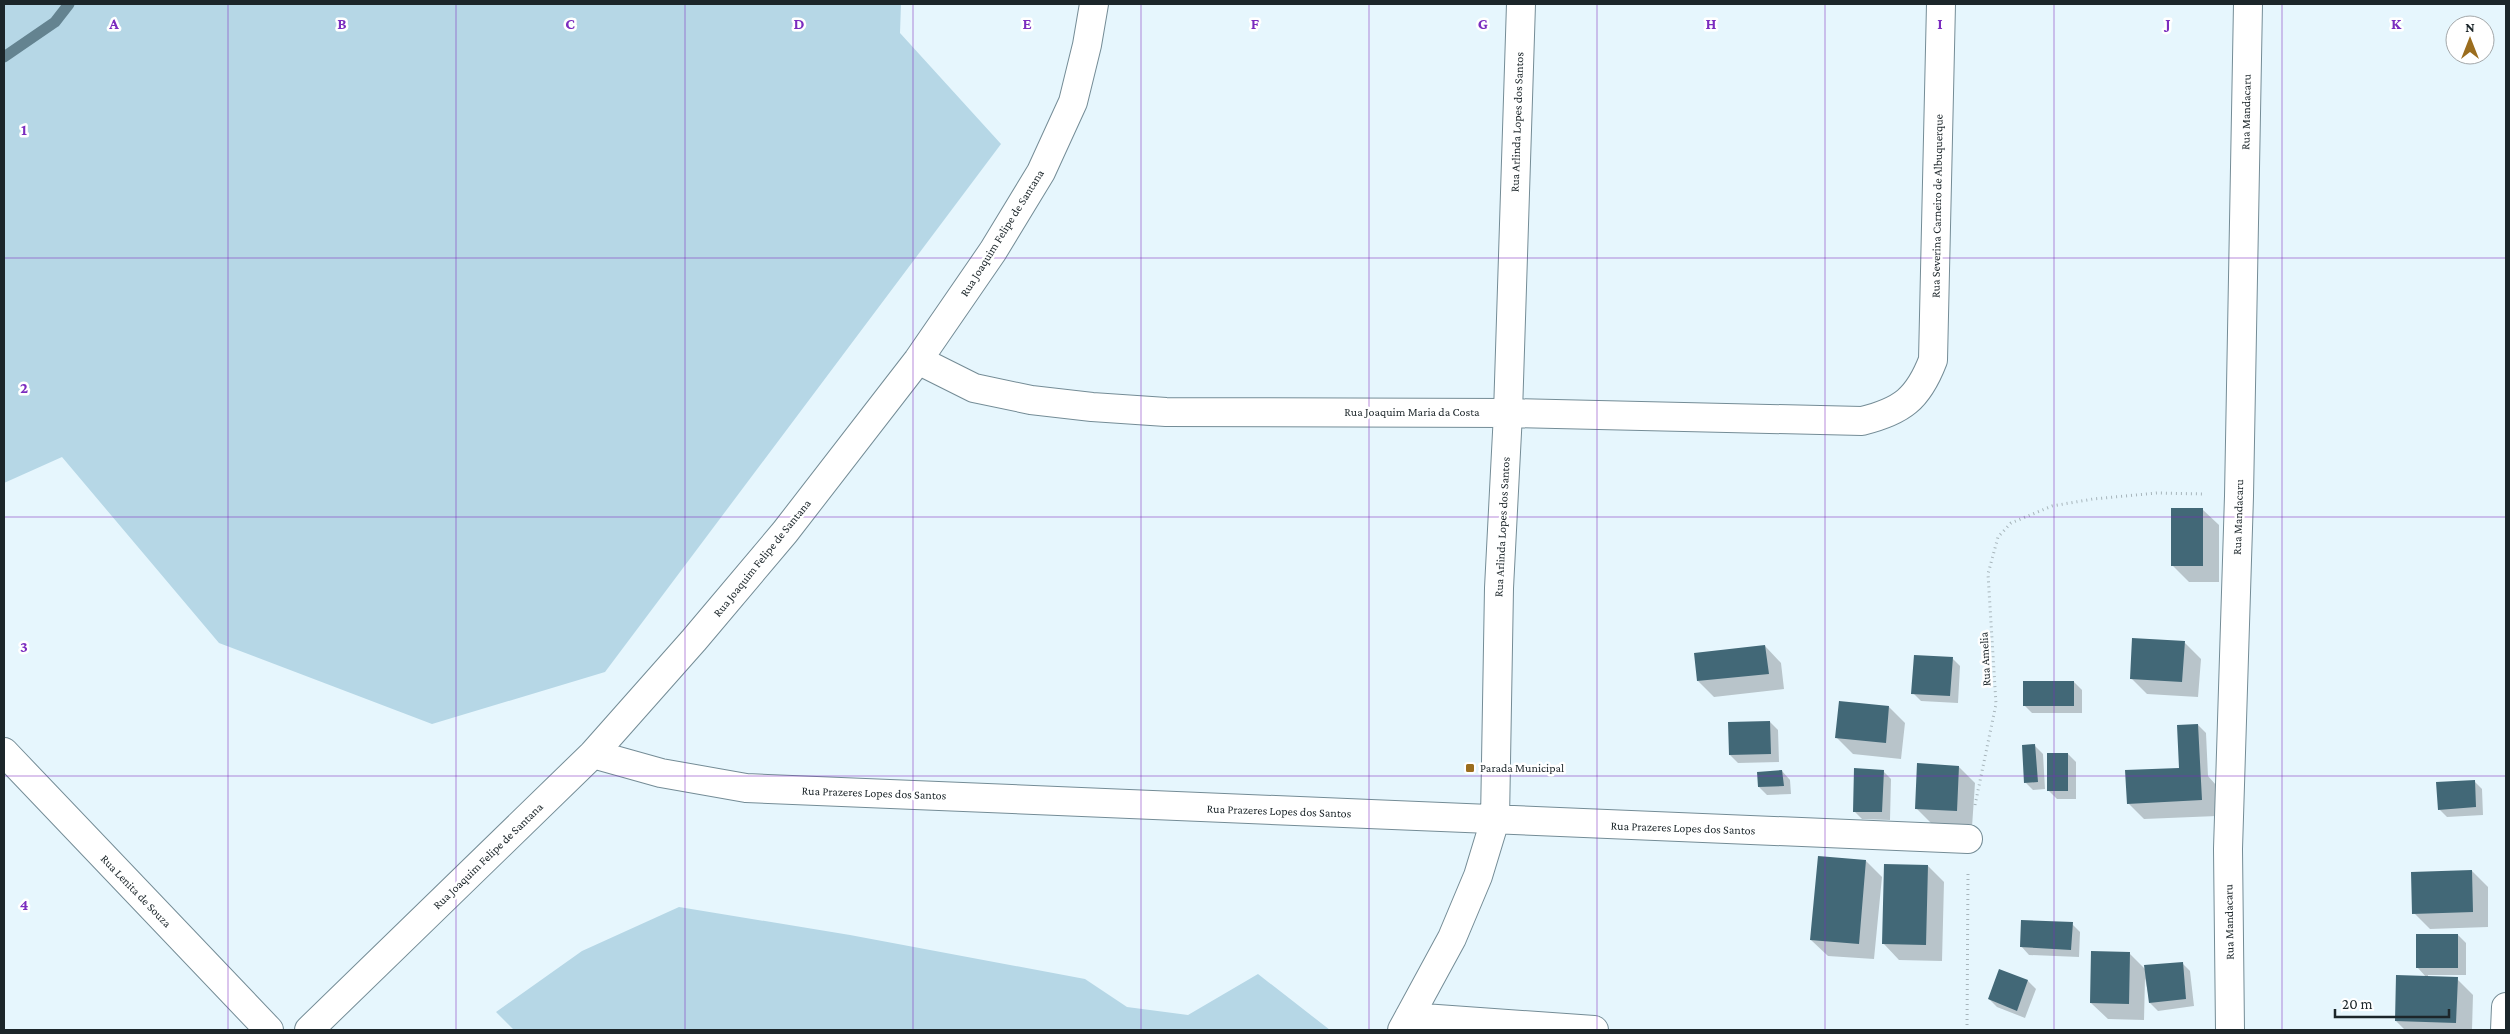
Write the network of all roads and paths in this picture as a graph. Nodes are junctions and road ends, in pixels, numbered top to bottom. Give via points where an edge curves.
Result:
1 (1094, 4) edge
2 (1521, 4) edge
3 (1941, 4) edge
4 (2248, 4) edge
5 (918, 360) junction
6 (1910, 401) joint
7 (1508, 413) junction
8 (2239, 496) junction
9 (4, 752) edge
10 (593, 754) junction
11 (1495, 820) junction
12 (1968, 839) junction
13 (2506, 1007) edge
14 (1405, 1024) edge
15 (269, 1030) edge
16 (309, 1030) edge
17 (1594, 1030) edge
18 (1968, 1030) edge
19 (2230, 1030) edge
20 (2505, 1030) edge

1 - 5 street, Rua Joaquim Felipe de Santana via 1073,102 1041,172 993,250
2 - 7 street, Rua Arlinda Lopes dos Santos
3 - 6 street, Rua Severina Carneiro de Albuquerque via 1933,360 1924,382
4 - 8 street, Rua Mandacaru
5 - 7 street, Rua Joaquim Maria da Costa via 974,388 1031,400 1092,407 1166,412
5 - 10 street, Rua Joaquim Felipe de Santana via 785,532
6 - 7 street, Rua Joaquim Maria da Costa via 1887,415 1862,421
7 - 11 street, Rua Arlinda Lopes dos Santos via 1498,588
8 - 12 path, Rua Amelia via 2157,493 2093,499 2052,506 2012,523 1998,537 1988,574 1996,704
8 - 19 street, Rua Mandacaru via 2228,849
9 - 15 street, Rua Lenita de Souza
10 - 11 street, Rua Prazeres Lopes dos Santos via 661,773 746,788
10 - 16 street, Rua Joaquim Felipe de Santana
11 - 12 street, Rua Prazeres Lopes dos Santos
11 - 14 street, Rua Arlinda Lopes dos Santos via 1478,876 1452,938
12 - 18 path, Rua Amelia
13 - 20 street
14 - 17 street

